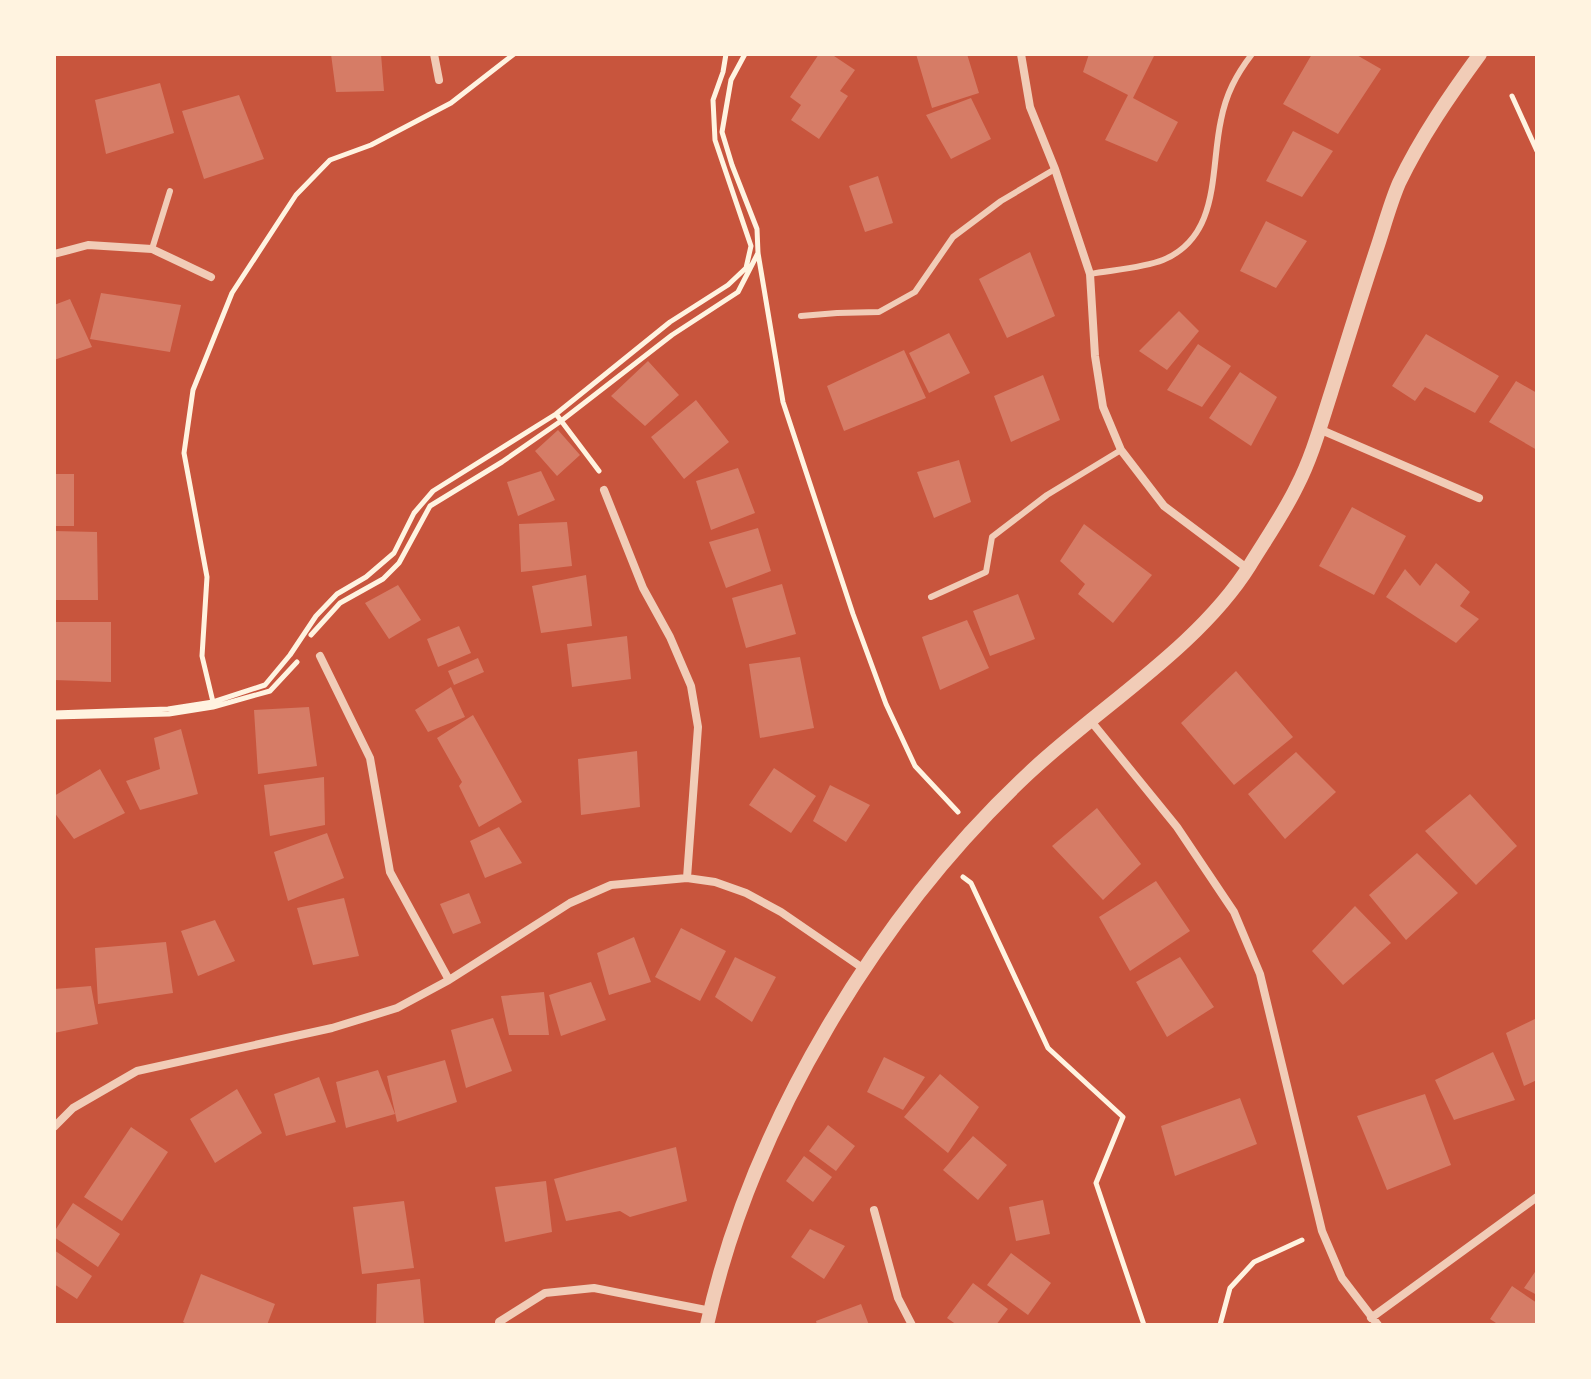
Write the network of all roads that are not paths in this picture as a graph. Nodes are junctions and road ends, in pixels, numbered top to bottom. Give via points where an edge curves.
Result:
1 (434, 54) edge
2 (1021, 54) edge
3 (1252, 54) edge
4 (1480, 54) edge
5 (439, 80) dead end
6 (1055, 169) junction
7 (170, 191) dead end
8 (152, 249) junction
9 (54, 254) edge
10 (1090, 274) junction
11 (211, 277) dead end
12 (801, 316) dead end
13 (1319, 429) junction
14 (1121, 450) junction
15 (604, 490) road end
16 (1479, 498) dead end
17 (1248, 569) junction
18 (931, 597) dead end
19 (320, 656) dead end
20 (1090, 720) junction
21 (687, 878) junction
22 (864, 969) junction
23 (449, 980) junction
24 (54, 1127) edge
25 (1537, 1197) edge
26 (874, 1210) dead end
27 (709, 1318) edge
28 (1374, 1322) edge
29 (499, 1325) edge
30 (912, 1325) edge

1 - 5 street
2 - 6 street via 1030,107
3 - 10 lane via 1232,82 1220,120 1210,204 1192,240 1163,260
4 - 13 street via 1398,185
6 - 10 street
6 - 12 lane via 953,237 915,292 879,312
7 - 8 lane
8 - 9 street via 88,245
8 - 11 street
10 - 14 street via 1103,407
13 - 16 street
13 - 17 street via 1298,486
14 - 17 street via 1164,506
14 - 18 lane via 1047,495 992,537 986,572
15 - 21 street via 643,588 691,686 698,727
17 - 20 street via 1218,608
19 - 23 street via 370,758 390,872
20 - 22 street via 1029,773 943,862
20 - 28 street via 1177,827 1234,912 1260,974 1322,1231 1342,1278
21 - 22 street via 746,893
21 - 23 street via 611,885 570,903
22 - 27 street via 814,1050 774,1133 737,1218
23 - 24 street via 397,1008 332,1028 137,1071 73,1108
25 - 28 street
26 - 30 street via 898,1298
27 - 29 street via 594,1288 545,1293

